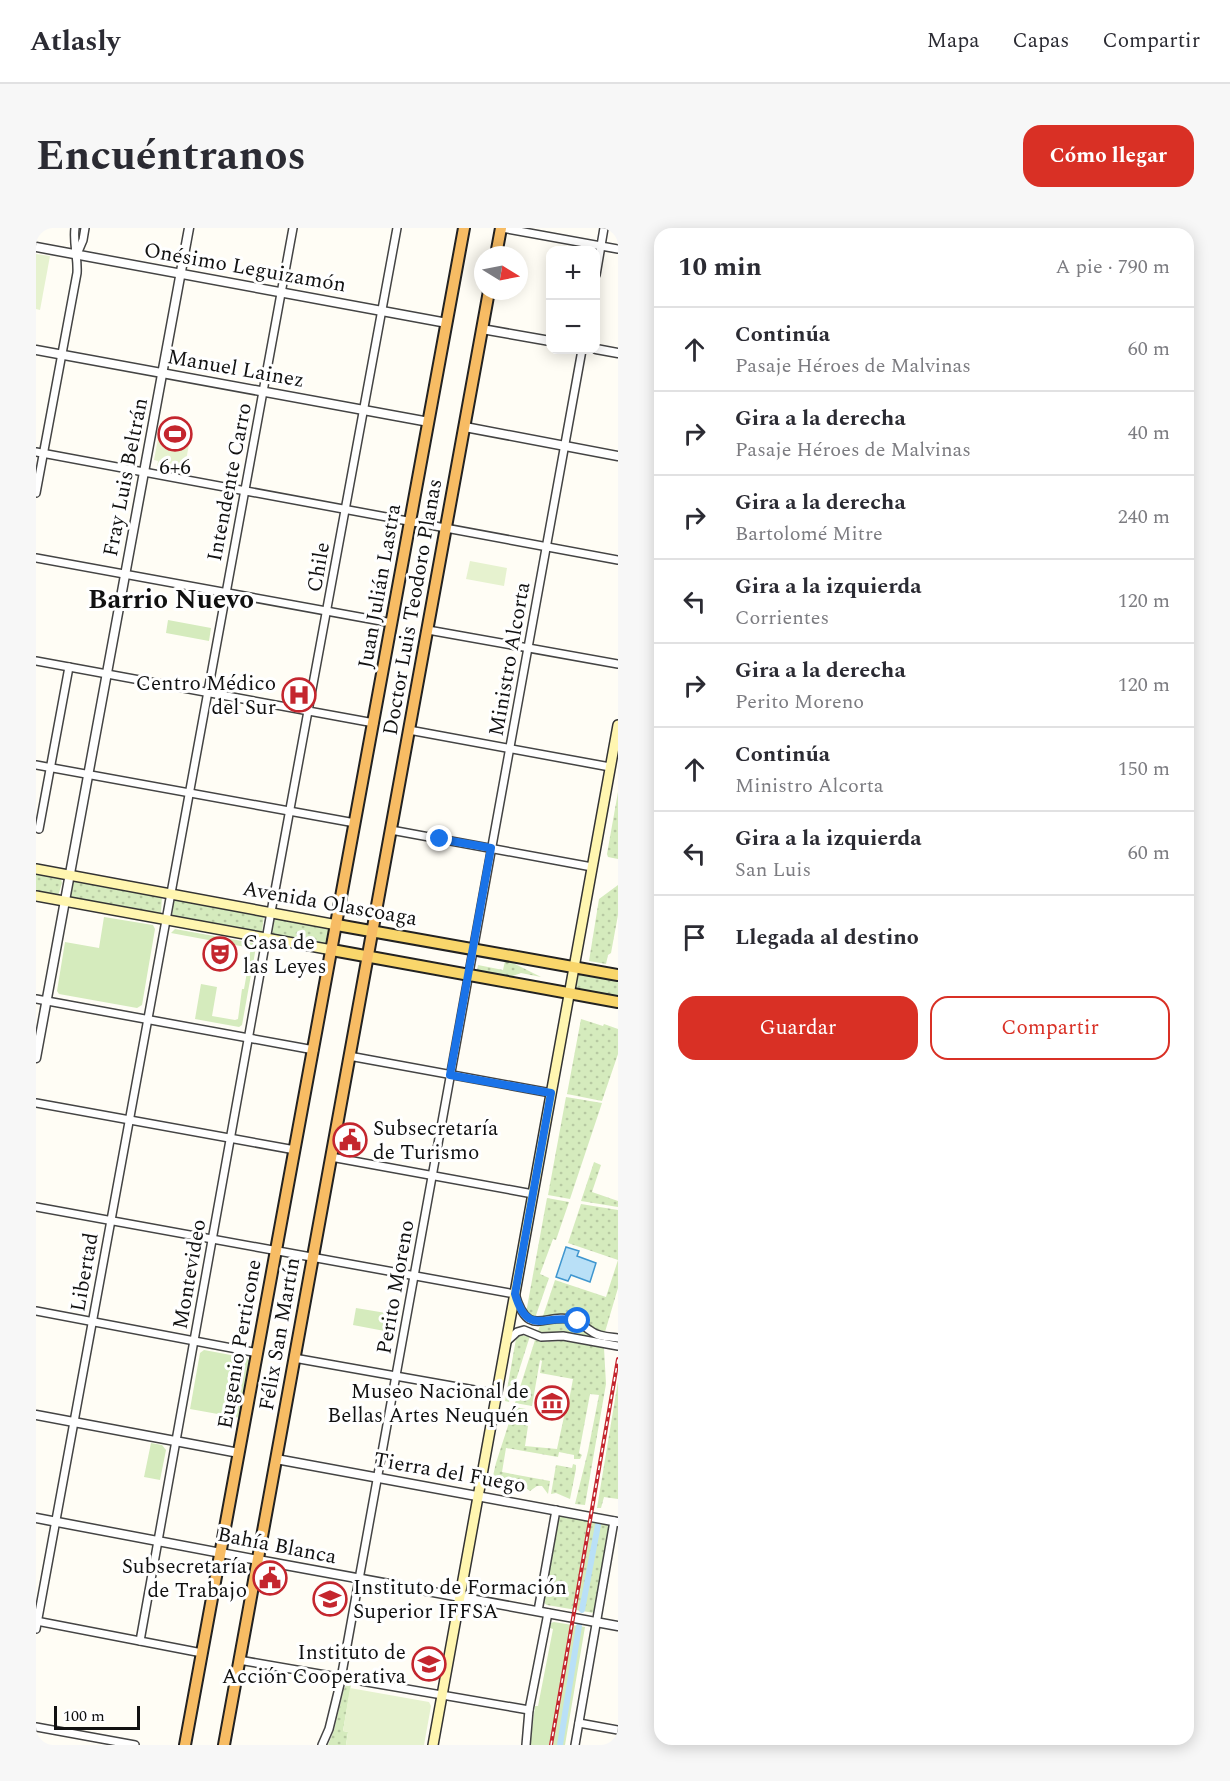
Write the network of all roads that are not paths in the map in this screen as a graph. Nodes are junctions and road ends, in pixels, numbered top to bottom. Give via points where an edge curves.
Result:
1 (75, 228) edge
2 (85, 228) edge
3 (189, 228) edge
4 (293, 228) edge
5 (397, 228) edge
6 (464, 228) edge
7 (501, 228) edge
8 (552, 228) edge
9 (604, 228) edge
10 (551, 237) junction
11 (498, 246) edge
12 (601, 246) junction
13 (36, 247) edge
14 (618, 249) edge
15 (600, 252) edge
16 (77, 254) junction
17 (181, 273) junction
18 (281, 292) junction
19 (487, 300) edge
20 (382, 310) junction
21 (447, 322) junction
22 (482, 329) junction
23 (546, 340) edge
24 (36, 350) edge
25 (600, 350) edge
26 (581, 354) edge
27 (618, 354) edge
28 (62, 355) junction
29 (162, 373) junction
30 (263, 392) junction
31 (363, 410) junction
32 (429, 422) junction
33 (465, 427) junction
34 (564, 446) junction
35 (40, 453) edge
36 (618, 456) edge
37 (144, 473) junction
38 (244, 492) junction
39 (36, 493) edge
40 (345, 511) junction
41 (410, 523) junction
42 (446, 529) junction
43 (546, 547) junction
44 (36, 558) edge
45 (618, 561) edge
46 (125, 574) junction
47 (225, 593) junction
48 (326, 611) junction
49 (392, 623) junction
50 (428, 630) junction
51 (527, 648) junction
52 (36, 661) edge
53 (618, 664) edge
54 (69, 667) junction
55 (106, 674) junction
56 (207, 692) junction
57 (308, 711) junction
58 (374, 723) junction
59 (618, 725) edge
60 (409, 730) junction
61 (509, 748) junction
62 (36, 765) edge
63 (610, 767) junction
64 (50, 768) junction
65 (88, 774) junction
66 (188, 793) junction
67 (290, 811) junction
68 (355, 823) junction
69 (39, 829) dead end
70 (391, 830) junction
71 (491, 848) junction
72 (592, 867) junction
73 (36, 869) edge
74 (69, 875) junction
75 (170, 894) junction
76 (36, 897) edge
77 (64, 902) junction
78 (271, 912) junction
79 (165, 920) junction
80 (337, 925) junction
81 (372, 931) junction
82 (266, 938) junction
83 (472, 949) junction
84 (332, 950) junction
85 (367, 958) junction
86 (574, 967) junction
87 (468, 975) junction
88 (618, 975) edge
89 (569, 993) junction
90 (36, 999) edge
91 (46, 1001) junction
92 (618, 1002) edge
93 (147, 1019) junction
94 (248, 1038) junction
95 (314, 1050) junction
96 (349, 1056) junction
97 (36, 1058) edge
98 (450, 1075) junction
99 (551, 1093) junction
100 (36, 1103) edge
101 (128, 1120) junction
102 (230, 1138) junction
103 (295, 1150) junction
104 (331, 1157) junction
105 (432, 1176) junction
106 (533, 1194) junction
107 (36, 1207) edge
108 (110, 1221) junction
109 (212, 1239) junction
110 (277, 1251) junction
111 (313, 1258) junction
112 (414, 1276) junction
113 (515, 1294) junction
114 (36, 1311) edge
115 (92, 1321) junction
116 (618, 1338) edge
117 (194, 1341) junction
118 (506, 1342) junction
119 (618, 1346) edge
120 (258, 1353) junction
121 (294, 1358) junction
122 (396, 1376) junction
123 (497, 1394) junction
124 (36, 1415) edge
125 (74, 1422) junction
126 (176, 1441) junction
127 (239, 1453) junction
128 (276, 1459) junction
129 (377, 1478) junction
130 (479, 1495) junction
131 (556, 1510) junction
132 (36, 1518) edge
133 (56, 1521) junction
134 (616, 1521) edge
135 (158, 1540) junction
136 (221, 1552) junction
137 (258, 1560) junction
138 (359, 1579) junction
139 (460, 1597) junction
140 (538, 1611) junction
141 (548, 1613) junction
142 (597, 1622) junction
143 (36, 1624) edge
144 (618, 1626) edge
145 (140, 1641) junction
146 (202, 1653) junction
147 (239, 1660) junction
148 (341, 1678) junction
149 (442, 1695) junction
150 (530, 1710) junction
151 (579, 1723) junction
152 (36, 1727) edge
153 (618, 1730) edge
154 (135, 1745) edge
155 (185, 1745) edge
156 (224, 1745) edge
157 (322, 1745) edge
158 (434, 1745) edge
159 (526, 1745) edge
160 (575, 1745) edge

1 - 16 street
2 - 16 street
3 - 17 street, Fray Luis Beltrán
4 - 18 street, Intendente Carro
5 - 20 street, Chile
6 - 21 highway, Juan Julián Lastra
7 - 10 street
7 - 11 highway
8 - 10 street
9 - 12 street
10 - 12 street
12 - 14 street
12 - 15 street
13 - 16 street, Onésimo Leguizamón
16 - 17 street, Onésimo Leguizamón
16 - 28 street
17 - 18 street, Onésimo Leguizamón
17 - 29 street, Fray Luis Beltrán
18 - 20 street, Onésimo Leguizamón
18 - 30 street, Intendente Carro
19 - 22 highway, Doctor Luis Teodoro Planas
20 - 21 street, Onésimo Leguizamón
20 - 31 street, Chile
21 - 32 highway, Juan Julián Lastra
22 - 23 street
22 - 33 highway, Doctor Luis Teodoro Planas
24 - 28 street, Manuel Lainez
25 - 27 street
26 - 34 street, Ministro Alcorta
28 - 29 street, Manuel Lainez
28 - 35 street
29 - 30 street, Manuel Lainez
29 - 37 street, Fray Luis Beltrán
30 - 31 street, Manuel Lainez
30 - 38 street, Intendente Carro
31 - 32 street, Manuel Lainez
31 - 40 street, Chile
32 - 41 highway, Juan Julián Lastra
33 - 34 street
33 - 42 highway, Doctor Luis Teodoro Planas
34 - 36 street
34 - 43 street, Ministro Alcorta
35 - 37 street
35 - 39 street
37 - 38 street
37 - 46 street, Fray Luis Beltrán
38 - 40 street
38 - 47 street, Intendente Carro
40 - 41 street
40 - 48 street, Chile
41 - 42 street
41 - 49 highway, Juan Julián Lastra
42 - 43 street
42 - 50 highway, Doctor Luis Teodoro Planas
43 - 45 street
43 - 51 street, Ministro Alcorta
44 - 46 street
46 - 47 street
46 - 55 street, Fray Luis Beltrán
47 - 48 street
47 - 56 street, Intendente Carro
48 - 49 street
48 - 57 street, Chile
49 - 58 highway, Juan Julián Lastra
50 - 51 street
50 - 60 highway, Doctor Luis Teodoro Planas
51 - 53 street
51 - 61 street, Ministro Alcorta
52 - 54 street
54 - 55 street
54 - 64 street
55 - 56 street
55 - 65 street, Fray Luis Beltrán
56 - 57 street
56 - 66 street, Intendente Carro
57 - 58 street
57 - 67 street, Chile
58 - 68 highway, Juan Julián Lastra
59 - 63 main road
60 - 61 street
60 - 70 highway, Doctor Luis Teodoro Planas
61 - 63 street
61 - 71 street, Ministro Alcorta
62 - 64 street
63 - 72 main road
64 - 65 street
64 - 69 street
65 - 66 street
65 - 74 street, Fray Luis Beltrán
66 - 67 street
66 - 75 street, Intendente Carro
67 - 68 street
67 - 78 street, Chile
68 - 80 highway, Juan Julián Lastra
70 - 71 street
70 - 81 highway, Doctor Luis Teodoro Planas
71 - 72 street
71 - 83 street, Ministro Alcorta
72 - 86 main road
73 - 74 main road, Avenida Olascoaga
74 - 75 main road, Avenida Olascoaga
74 - 77 street, Fray Luis Beltrán
75 - 78 main road, Avenida Olascoaga
75 - 79 street, Intendente Carro
76 - 77 main road
77 - 79 main road
77 - 91 street, Fray Luis Beltrán
78 - 80 main road, Avenida Olascoaga
78 - 82 street, Montevideo
79 - 82 main road
79 - 93 street, Libertad
80 - 81 main road, Avenida Olascoaga
80 - 84 highway, Juan Julián Lastra
81 - 83 main road, Avenida Olascoaga
81 - 85 highway, Félix San Martín
82 - 84 main road
82 - 94 street, Montevideo
83 - 86 main road, Avenida Olascoaga
83 - 87 street, Ministro Alcorta
84 - 85 main road
84 - 95 highway, Eugenio Perticone
85 - 87 main road
85 - 96 highway, Félix San Martín
86 - 88 main road, Avenida Olascoaga
86 - 89 main road
87 - 89 main road
87 - 98 street, Perito Moreno
89 - 92 main road
89 - 99 main road
90 - 91 street
91 - 93 street
91 - 97 street, Fray Luis Beltrán
93 - 94 street
93 - 101 street, Libertad
94 - 95 street
94 - 102 street, Montevideo
95 - 103 highway, Eugenio Perticone
96 - 98 street
96 - 104 highway, Félix San Martín
98 - 99 street
98 - 105 street, Perito Moreno
99 - 106 main road
100 - 101 street
101 - 102 street
101 - 108 street, Libertad
102 - 103 street
102 - 109 street, Montevideo
103 - 110 highway, Eugenio Perticone
104 - 105 street
104 - 111 highway, Félix San Martín
105 - 106 street
105 - 112 street, Perito Moreno
106 - 113 main road
107 - 108 street
108 - 109 street
108 - 115 street, Libertad
109 - 110 street
109 - 117 street, Montevideo
110 - 111 street
110 - 120 highway, Eugenio Perticone
111 - 112 street
111 - 121 highway, Félix San Martín
112 - 113 street
112 - 122 street, Perito Moreno
113 - 116 street via 522,1312 530,1319 572,1319 596,1334
113 - 118 main road
114 - 115 street
115 - 117 street
115 - 125 street, Libertad
117 - 120 street
117 - 126 street, Montevideo
118 - 119 street via 524,1330 543,1337 563,1336
118 - 123 main road
120 - 127 highway, Eugenio Perticone
121 - 122 street
121 - 128 highway, Félix San Martín
122 - 123 street
122 - 129 street, Perito Moreno
123 - 130 main road
124 - 125 street
125 - 126 street
125 - 133 street, Libertad
126 - 127 street
126 - 135 street, Montevideo
127 - 136 highway, Eugenio Perticone
128 - 129 street, Tierra del Fuego
128 - 137 highway, Félix San Martín
129 - 130 street, Tierra del Fuego
129 - 138 street, Perito Moreno
130 - 131 street, Tierra del Fuego
130 - 139 main road
131 - 134 street, Tierra del Fuego
131 - 140 street
132 - 133 street, Bahía Blanca
133 - 135 street, Bahía Blanca
133 - 143 street, Libertad
134 - 142 street
135 - 136 street, Bahía Blanca
135 - 145 street, Montevideo
136 - 137 street, Bahía Blanca
136 - 146 highway, Eugenio Perticone
137 - 138 street, Bahía Blanca
137 - 147 highway, Félix San Martín
138 - 139 street, Bahía Blanca
138 - 148 street, Perito Moreno
139 - 140 street, Bahía Blanca
139 - 149 main road
140 - 141 street, Bahía Blanca
141 - 142 street, Bahía Blanca
141 - 150 street
142 - 144 street, Bahía Blanca
142 - 151 street
143 - 145 street
145 - 146 street
146 - 155 highway, Eugenio Perticone
147 - 148 street
147 - 156 highway, Félix San Martín
148 - 149 street
148 - 157 street, Perito Moreno
149 - 150 street
149 - 158 main road
150 - 159 street
151 - 153 street
151 - 160 street
152 - 154 street

